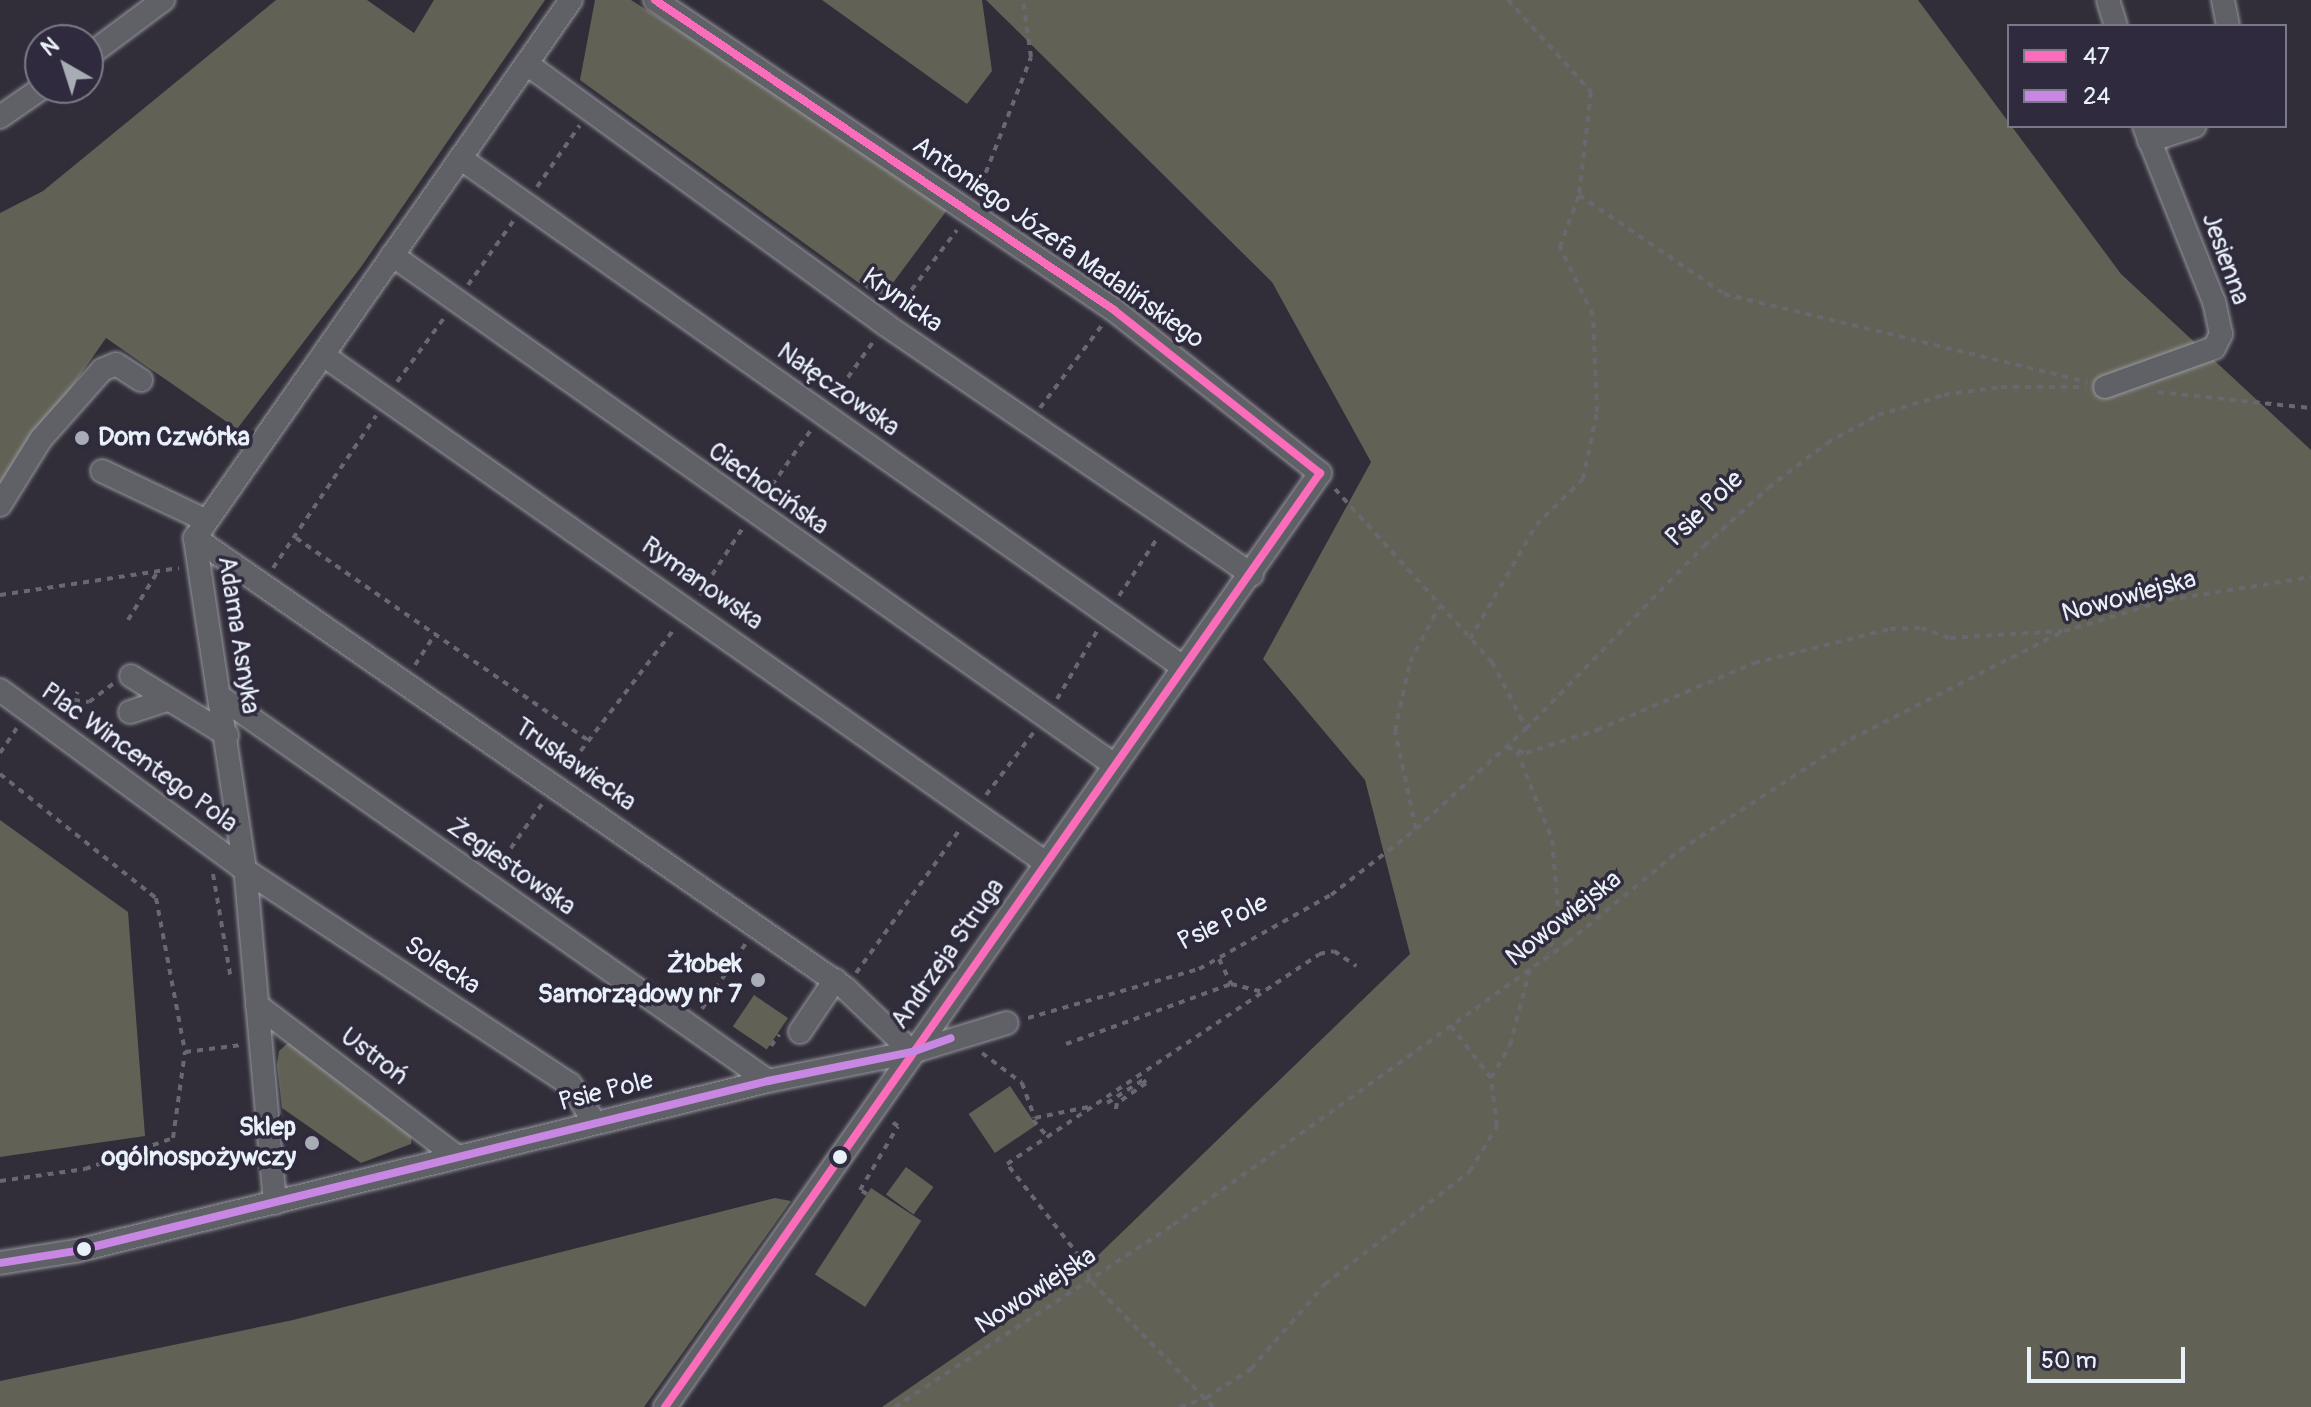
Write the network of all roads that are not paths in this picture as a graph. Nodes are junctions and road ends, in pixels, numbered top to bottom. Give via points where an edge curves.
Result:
1 (163, 0) edge
2 (571, 0) edge
3 (655, 0) edge
4 (2108, 0) edge
5 (2223, 0) edge
6 (2115, 24) edge
7 (2228, 24) edge
8 (104, 44) edge
9 (527, 64) junction
10 (24, 100) edge
11 (0, 117) edge
12 (2181, 128) edge
13 (2146, 133) edge
14 (460, 158) junction
15 (392, 255) junction
16 (323, 355) junction
17 (141, 380) dead end
18 (2105, 387) road end
19 (102, 471) dead end
20 (0, 505) edge
21 (201, 530) junction
22 (1252, 575) junction
23 (1183, 667) junction
24 (126, 677) road end
25 (0, 690) edge
26 (222, 698) junction
27 (167, 700) junction
28 (130, 712) dead end
29 (227, 735) junction
30 (1113, 764) junction
31 (1046, 863) junction
32 (245, 870) junction
33 (840, 984) junction
34 (257, 1005) junction
35 (1007, 1023) road end
36 (800, 1032) dead end
37 (912, 1052) junction
38 (768, 1081) junction
39 (595, 1123) junction
40 (456, 1156) junction
41 (275, 1203) junction
42 (0, 1263) edge
43 (665, 1407) edge

1 - 8 street
2 - 9 street, Adama Asnyka
3 - 22 street, Antoniego Józefa Madalińskiego via 1114,310 1320,473
4 - 6 street
5 - 7 street
9 - 14 street, Adama Asnyka
9 - 22 street, Krynicka
10 - 11 street
12 - 13 street
13 - 18 street, Jesienna via 2214,302 2221,334 2214,348
14 - 15 street, Adama Asnyka
14 - 23 street, Nałęczowska
15 - 16 street, Adama Asnyka
15 - 30 street, Ciechocińska
16 - 21 street, Adama Asnyka
16 - 31 street, Rymanowska
17 - 20 street via 116,364 102,370 41,439
19 - 21 street, Truskawiecka
21 - 26 street, Adama Asnyka via 197,565
21 - 33 street, Truskawiecka via 263,583
22 - 23 street, Andrzeja Struga
23 - 30 street, Andrzeja Struga
24 - 27 street
25 - 32 street, Plac Wincentego Pola
26 - 29 street, Adama Asnyka
26 - 38 street, Żegiestowska
27 - 28 street
27 - 29 street
29 - 32 street, Adama Asnyka
30 - 31 street, Andrzeja Struga
31 - 37 street, Andrzeja Struga
32 - 34 street, Adama Asnyka
32 - 39 street, Solecka via 570,1084
33 - 36 street
33 - 37 street, Truskawiecka
34 - 40 street, Ustroń
34 - 41 street, Adama Asnyka via 250,1044
35 - 37 street, Psie Pole
37 - 38 street, Psie Pole
37 - 43 street, Andrzeja Struga
38 - 39 street, Psie Pole
39 - 40 street, Psie Pole
40 - 41 street, Psie Pole
41 - 42 street, Psie Pole via 76,1251

